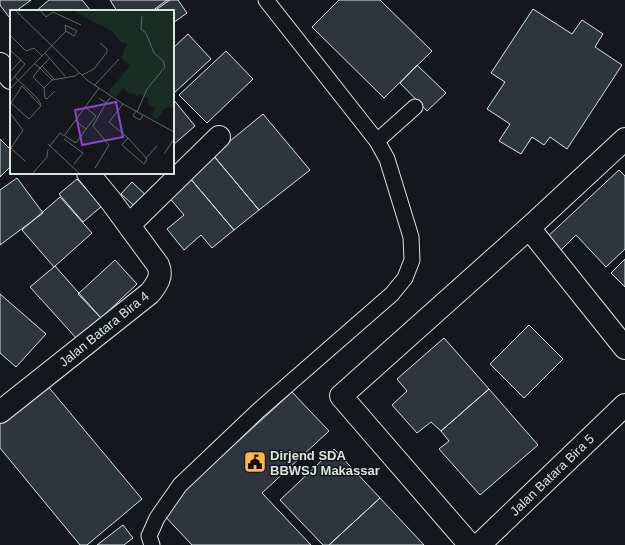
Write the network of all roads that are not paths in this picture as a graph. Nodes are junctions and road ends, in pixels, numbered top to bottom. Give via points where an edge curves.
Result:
1 (266, 0) edge
2 (0, 64) edge
3 (10, 77) edge
4 (415, 107) dead end
5 (219, 137) dead end
6 (625, 139) edge
7 (377, 141) junction
8 (89, 174) edge
9 (129, 225) junction
10 (529, 228) junction
11 (625, 348) edge
12 (625, 405) edge
13 (0, 412) edge
14 (152, 545) edge
15 (470, 545) edge
16 (479, 545) edge

1 - 7 lane
2 - 3 street
4 - 7 lane
5 - 9 street
6 - 10 street
7 - 14 lane via 387,159 411,237 412,260 405,278 375,311 260,410 180,485 157,518 149,536
8 - 9 street, Jalan Batara Bira 4
9 - 13 street, Jalan Batara Bira 4 via 158,265 160,276 156,285
10 - 11 street
10 - 15 street via 342,396
12 - 16 street, Jalan Batara Bira 5

